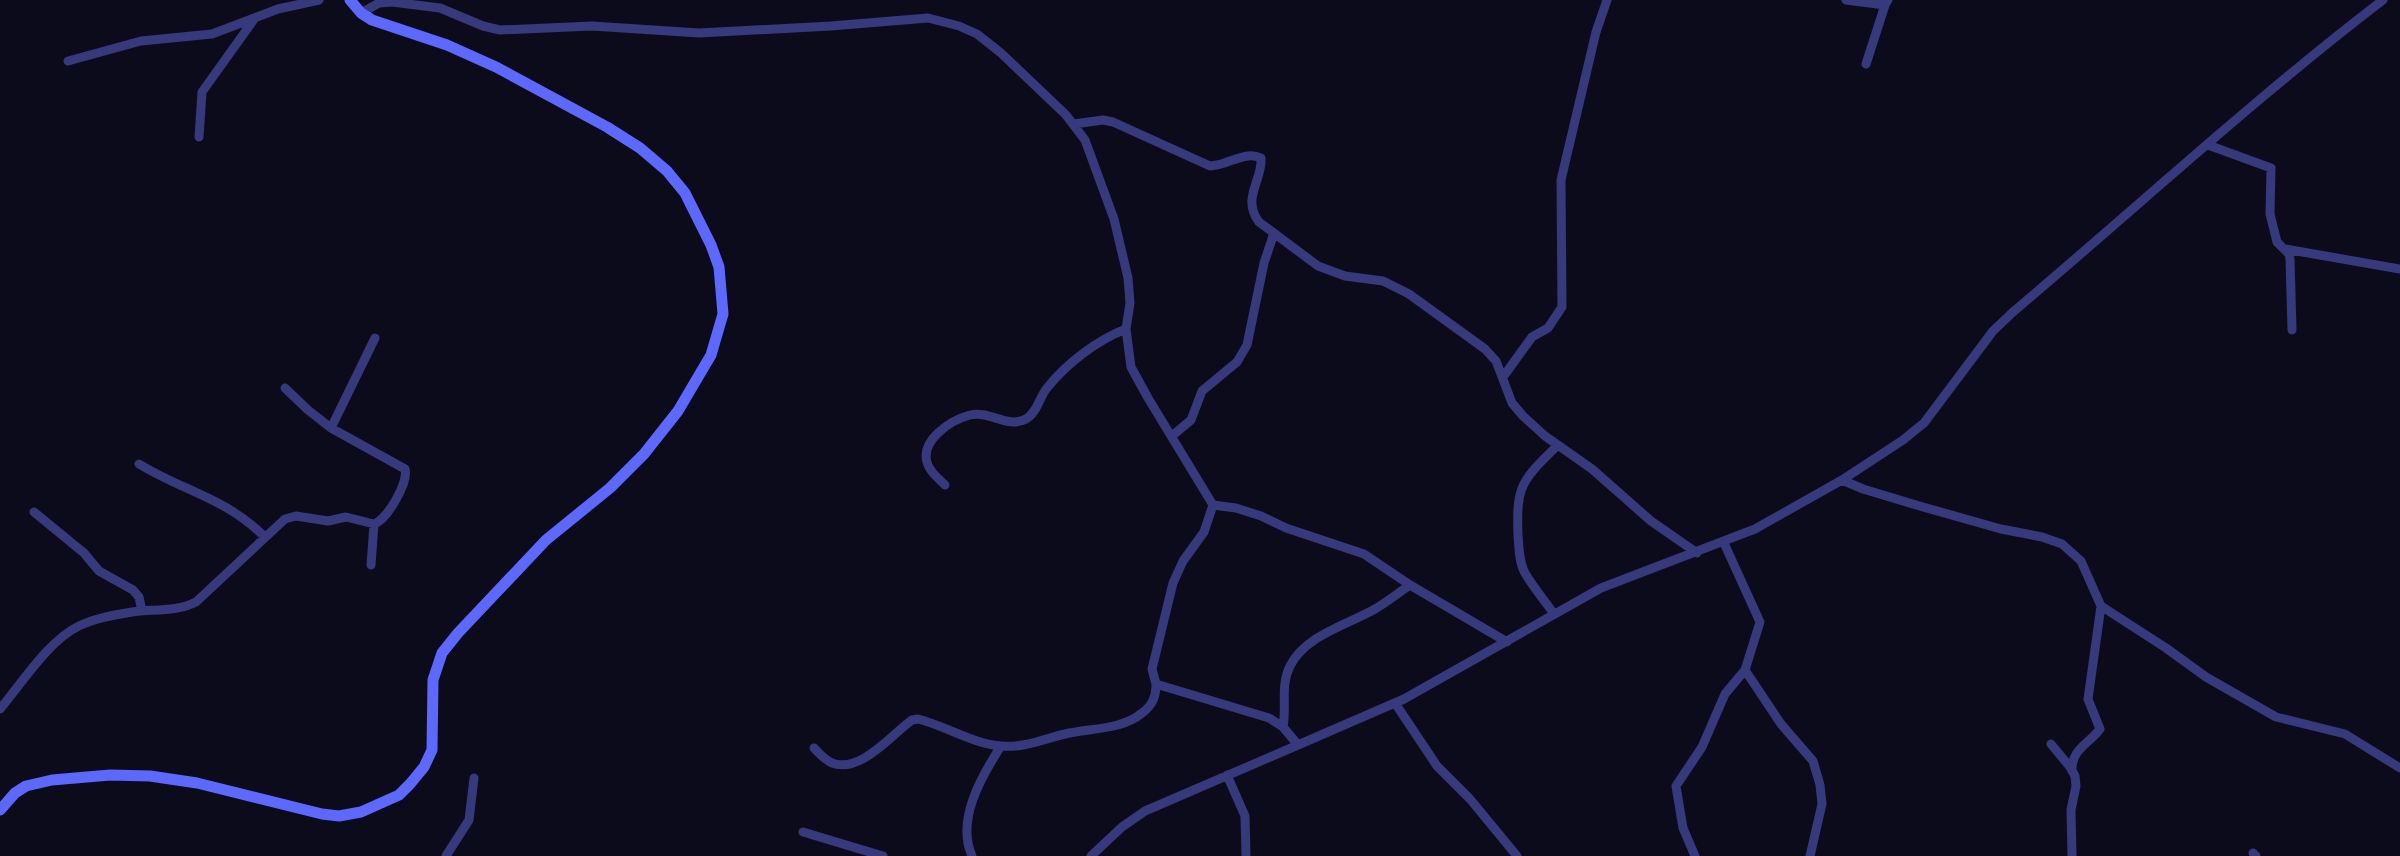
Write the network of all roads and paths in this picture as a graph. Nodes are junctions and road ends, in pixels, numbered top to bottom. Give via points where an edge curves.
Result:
1 (319, 0) edge
2 (350, 0) edge
3 (1607, 0) edge
4 (1846, 0) edge
5 (2380, 1) edge
6 (1886, 3) edge
7 (361, 13) junction
8 (255, 18) junction
9 (68, 61) dead end
10 (1866, 64) dead end
11 (1074, 124) junction
12 (199, 137) dead end
13 (2208, 145) junction
14 (1274, 233) junction
15 (2285, 250) junction
16 (2400, 269) edge
17 (1126, 329) junction
18 (2292, 330) dead end
19 (375, 338) dead end
20 (1504, 377) junction
21 (285, 388) dead end
22 (331, 428) junction
23 (1172, 436) junction
24 (1558, 445) junction
25 (139, 464) dead end
26 (1842, 480) junction
27 (945, 485) dead end
28 (1213, 505) junction
29 (34, 512) dead end
30 (374, 524) junction
31 (265, 537) junction
32 (1724, 542) junction
33 (1697, 553) junction
34 (371, 566) dead end
35 (1410, 585) junction
36 (2101, 606) junction
37 (142, 610) junction
38 (1554, 614) junction
39 (1507, 642) junction
40 (1745, 670) junction
41 (1156, 684) junction
42 (1396, 702) junction
43 (0, 709) edge
44 (1283, 727) junction
45 (1298, 744) junction
46 (2050, 744) dead end
47 (1001, 746) junction
48 (814, 748) dead end
49 (2400, 768) edge
50 (2072, 770) junction
51 (1227, 775) junction
52 (474, 778) dead end
53 (0, 810) edge
54 (803, 832) dead end
55 (446, 856) edge
56 (883, 856) edge
57 (972, 856) edge
58 (1090, 856) edge
59 (1246, 856) edge
60 (1518, 856) edge
61 (1695, 856) edge
62 (1810, 856) edge
63 (2072, 856) edge

1 - 8 street
2 - 7 main road
3 - 20 street via 1596,32 1561,180 1562,307 1548,328 1532,337
4 - 6 street
5 - 13 street
6 - 10 street
7 - 11 street via 379,3 392,2 440,8 500,30 592,26 700,33 928,18 977,34
7 - 53 main road via 496,67 607,127 640,148 667,171 685,192 719,267 723,314 711,355 678,411 644,454 610,488 546,540 442,653 433,680 432,750 424,767 399,795 361,812 339,816 197,783 150,776 110,775 52,780 26,786
8 - 9 street via 212,34 141,41
8 - 12 street via 202,92
11 - 14 street via 1103,120 1113,122 1210,166 1255,155 1261,163 1253,186 1252,204 1255,216
11 - 17 street via 1085,140 1114,219 1130,290
13 - 15 street via 2271,168 2270,214 2277,242
13 - 26 street via 1993,331 1924,423
14 - 20 street via 1318,266 1345,276 1383,281 1408,294 1485,349
14 - 23 street via 1264,263 1247,345 1237,362 1202,391 1191,420
15 - 16 street
15 - 18 street via 2290,259
17 - 23 street via 1131,367
17 - 27 street via 1094,346 1055,378 1027,419 1012,422 982,413 972,414 935,435 927,451 927,464
19 - 22 street
20 - 24 street via 1512,403
21 - 22 street
22 - 30 street via 405,469 406,478 387,515
23 - 28 street
24 - 33 street via 1592,469 1651,521
24 - 38 street via 1532,471 1517,503 1524,572
25 - 31 street via 232,509
26 - 32 street via 1786,513
26 - 36 street via 1966,520 2062,544 2081,561
28 - 35 street via 1261,516 1286,528 1364,554
28 - 41 street via 1204,532 1183,560 1173,584 1152,669
29 - 37 street via 84,553 99,571 133,590 139,597
30 - 31 street via 352,518 328,521 290,517 279,522
30 - 34 street
31 - 37 street via 196,602 185,607
32 - 33 street
32 - 40 street via 1760,622
33 - 38 street via 1622,579
35 - 39 street
35 - 44 street via 1374,609 1327,632 1298,655 1290,667 1284,687
36 - 49 street via 2206,677 2276,717 2345,734
36 - 50 street via 2088,699 2100,728 2094,737 2078,748
37 - 43 street via 91,621 66,634
38 - 39 street
39 - 42 street
40 - 61 street via 1725,694 1702,747 1676,786 1683,828
40 - 62 street via 1780,724 1813,761 1822,804
41 - 44 street via 1260,714
41 - 47 street via 1156,695 1151,705 1124,723 1031,744
42 - 45 street
42 - 60 street via 1437,766
44 - 45 street
45 - 51 street
46 - 50 street
47 - 48 street via 918,719 912,720 890,741 861,760 833,763
47 - 57 street via 989,765 967,823 967,844
50 - 63 street via 2076,786 2071,810
51 - 58 street via 1146,811 1122,827
51 - 59 street via 1245,816
52 - 55 street via 469,820
54 - 56 street

